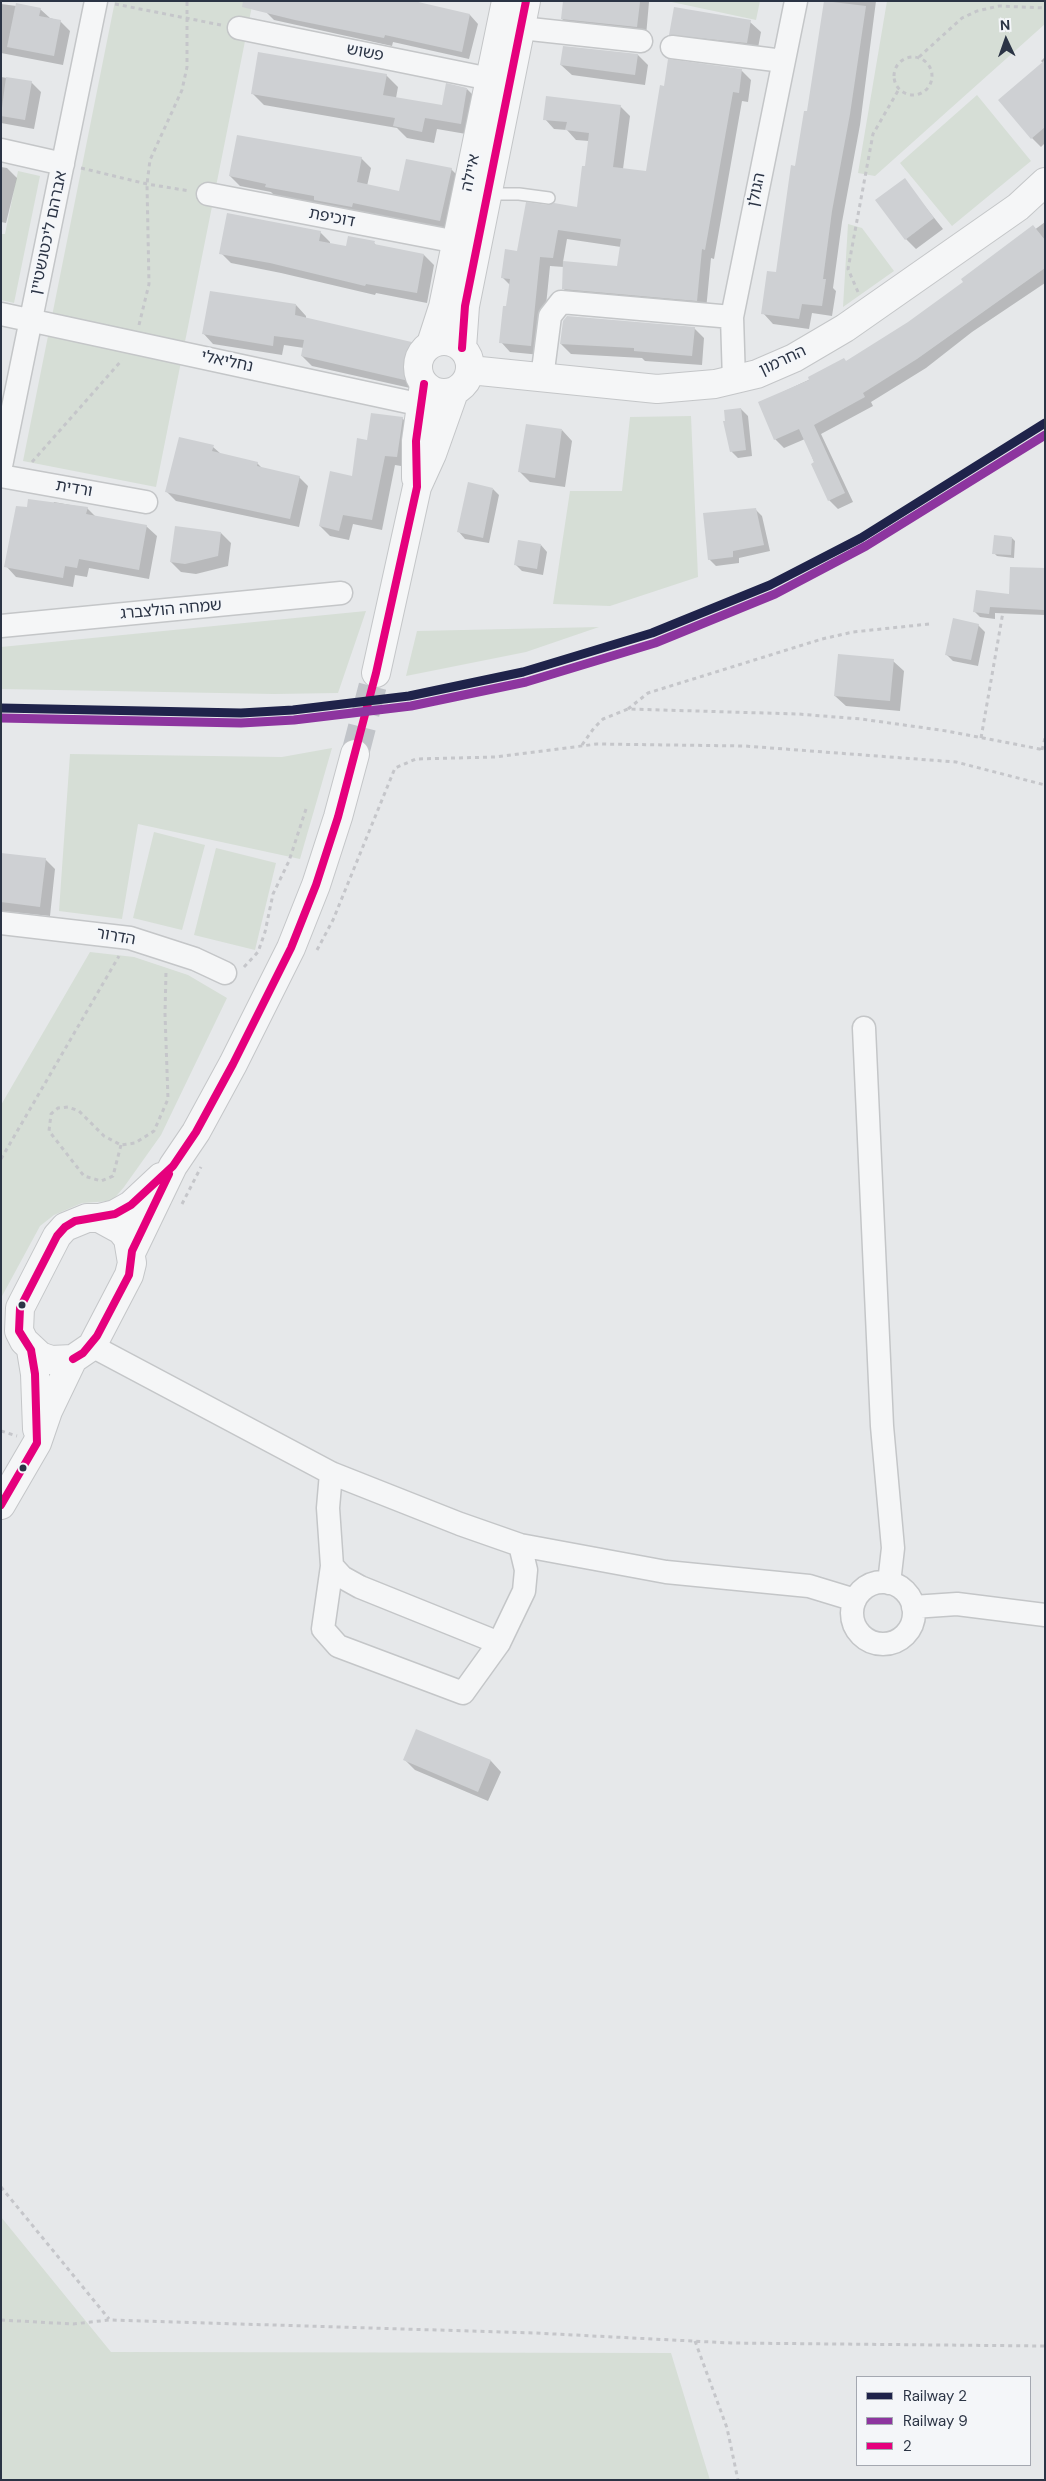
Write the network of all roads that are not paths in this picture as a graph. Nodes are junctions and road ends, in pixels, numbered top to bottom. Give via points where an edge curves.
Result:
1 (506, 1) edge
2 (526, 1) edge
3 (796, 1) edge
4 (104, 2) edge
5 (239, 28) road end
6 (521, 28) junction
7 (641, 41) dead end
8 (672, 47) dead end
9 (783, 61) junction
10 (490, 79) junction
11 (1, 150) edge
12 (63, 164) junction
13 (1045, 182) edge
14 (208, 194) road end
15 (488, 194) junction
16 (549, 198) dead end
17 (456, 242) junction
18 (1, 314) edge
19 (732, 317) junction
20 (31, 320) junction
21 (431, 344) junction
22 (466, 359) junction
23 (542, 378) junction
24 (734, 381) junction
25 (454, 392) junction
26 (423, 394) junction
27 (1, 466) edge
28 (12, 478) edge
29 (416, 487) junction
30 (146, 502) dead end
31 (341, 594) dead end
32 (1, 626) edge
33 (376, 673) tunnel mouth
34 (354, 754) tunnel mouth
35 (1, 923) edge
36 (225, 973) road end
37 (864, 1028) dead end
38 (173, 1166) junction
39 (99, 1218) junction
40 (132, 1251) junction
41 (31, 1350) junction
42 (82, 1352) junction
43 (37, 1442) junction
44 (331, 1472) junction
45 (1, 1505) edge
46 (520, 1545) junction
47 (332, 1566) junction
48 (889, 1583) junction
49 (855, 1600) junction
50 (913, 1607) junction
51 (1045, 1615) edge
52 (499, 1642) junction

1 - 10 street, איילה
2 - 6 street, איילה
3 - 9 street, הגולן
4 - 12 street, אברהם ליכטנשטיין
5 - 10 street, פשוש
6 - 7 street
6 - 15 street, איילה
8 - 9 street
9 - 19 street, הגולן
10 - 17 street, איילה
11 - 12 street
12 - 20 street, אברהם ליכטנשטיין
13 - 24 street, החרמון via 1018,206 867,312 794,358
14 - 17 street, דוכיפת
15 - 16 lane
15 - 22 street, איילה via 465,306
17 - 21 street, איילה via 443,306
18 - 20 street, נחליאלי
19 - 23 street via 561,302 550,316
19 - 24 street, הגולן
20 - 26 street, נחליאלי
20 - 27 street, אברהם ליכטנשטיין
21 - 22 street via 447,341
21 - 26 street via 418,364
22 - 23 street, החרמון
22 - 25 street via 464,384
23 - 24 street, החרמון via 657,389
25 - 26 street
25 - 29 street via 432,454
26 - 29 street via 416,441
28 - 30 street, ורדית
29 - 33 street
31 - 32 street, שמחה הולצברג
34 - 38 street via 322,868 291,948 233,1064 196,1132
35 - 36 street, הדרור via 130,938 170,950
37 - 48 street via 882,1426 893,1548
38 - 39 street via 131,1205
38 - 40 street
39 - 40 street via 121,1230
39 - 41 street via 75,1221 57,1236 20,1308 20,1330
40 - 42 street via 129,1275
41 - 42 street via 51,1360
41 - 43 street
42 - 43 street via 48,1411
42 - 44 street
43 - 45 street
44 - 46 street
44 - 47 street via 328,1508
46 - 49 street via 666,1572 809,1586
46 - 52 street via 526,1570 524,1591
47 - 52 street via 342,1577 360,1587
47 - 52 street via 323,1629 338,1646 463,1693
48 - 49 street via 867,1587
48 - 50 street via 906,1593
49 - 50 street via 852,1609 855,1626 867,1640 875,1643 893,1643 908,1632 914,1616
50 - 51 street via 957,1604

